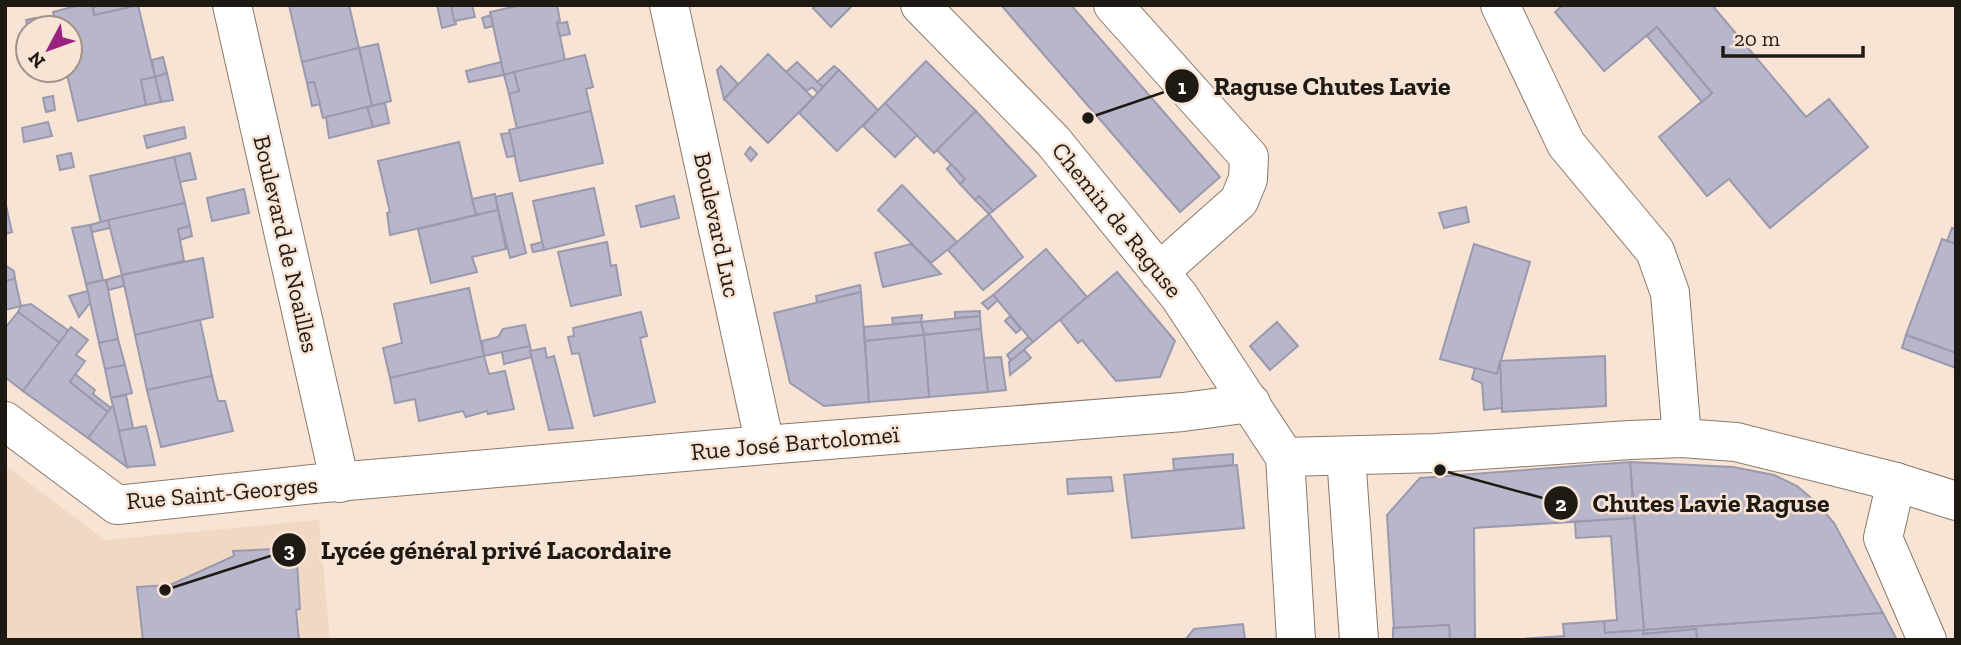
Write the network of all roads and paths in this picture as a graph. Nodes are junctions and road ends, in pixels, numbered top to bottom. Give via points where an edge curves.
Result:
1 (232, 5) edge
2 (669, 5) edge
3 (920, 5) edge
4 (1113, 5) edge
5 (1500, 5) edge
6 (1159, 271) junction
7 (1251, 403) junction
8 (5, 421) edge
9 (1682, 438) junction
10 (765, 444) junction
11 (1346, 456) junction
12 (1285, 457) junction
13 (340, 482) junction
14 (1896, 482) junction
15 (1956, 501) edge
16 (1296, 640) edge
17 (1359, 640) edge
18 (1927, 640) edge

1 - 13 street, Boulevard de Noailles
2 - 10 street, Boulevard Luc
3 - 6 street, Chemin de Raguse via 1053,141
4 - 6 street via 1249,158 1248,179 1239,201
5 - 9 street via 1566,144 1655,251 1670,293
6 - 7 street, Chemin de Raguse
7 - 10 street, Rue José Bartolomeï
7 - 12 street, Chemin de Raguse
8 - 13 street, Rue Saint-Georges via 117,505
9 - 11 street
9 - 14 street via 1736,442
10 - 13 street, Rue José Bartolomeï
11 - 12 street
11 - 17 street
12 - 16 street
14 - 15 street
14 - 18 street via 1883,538

